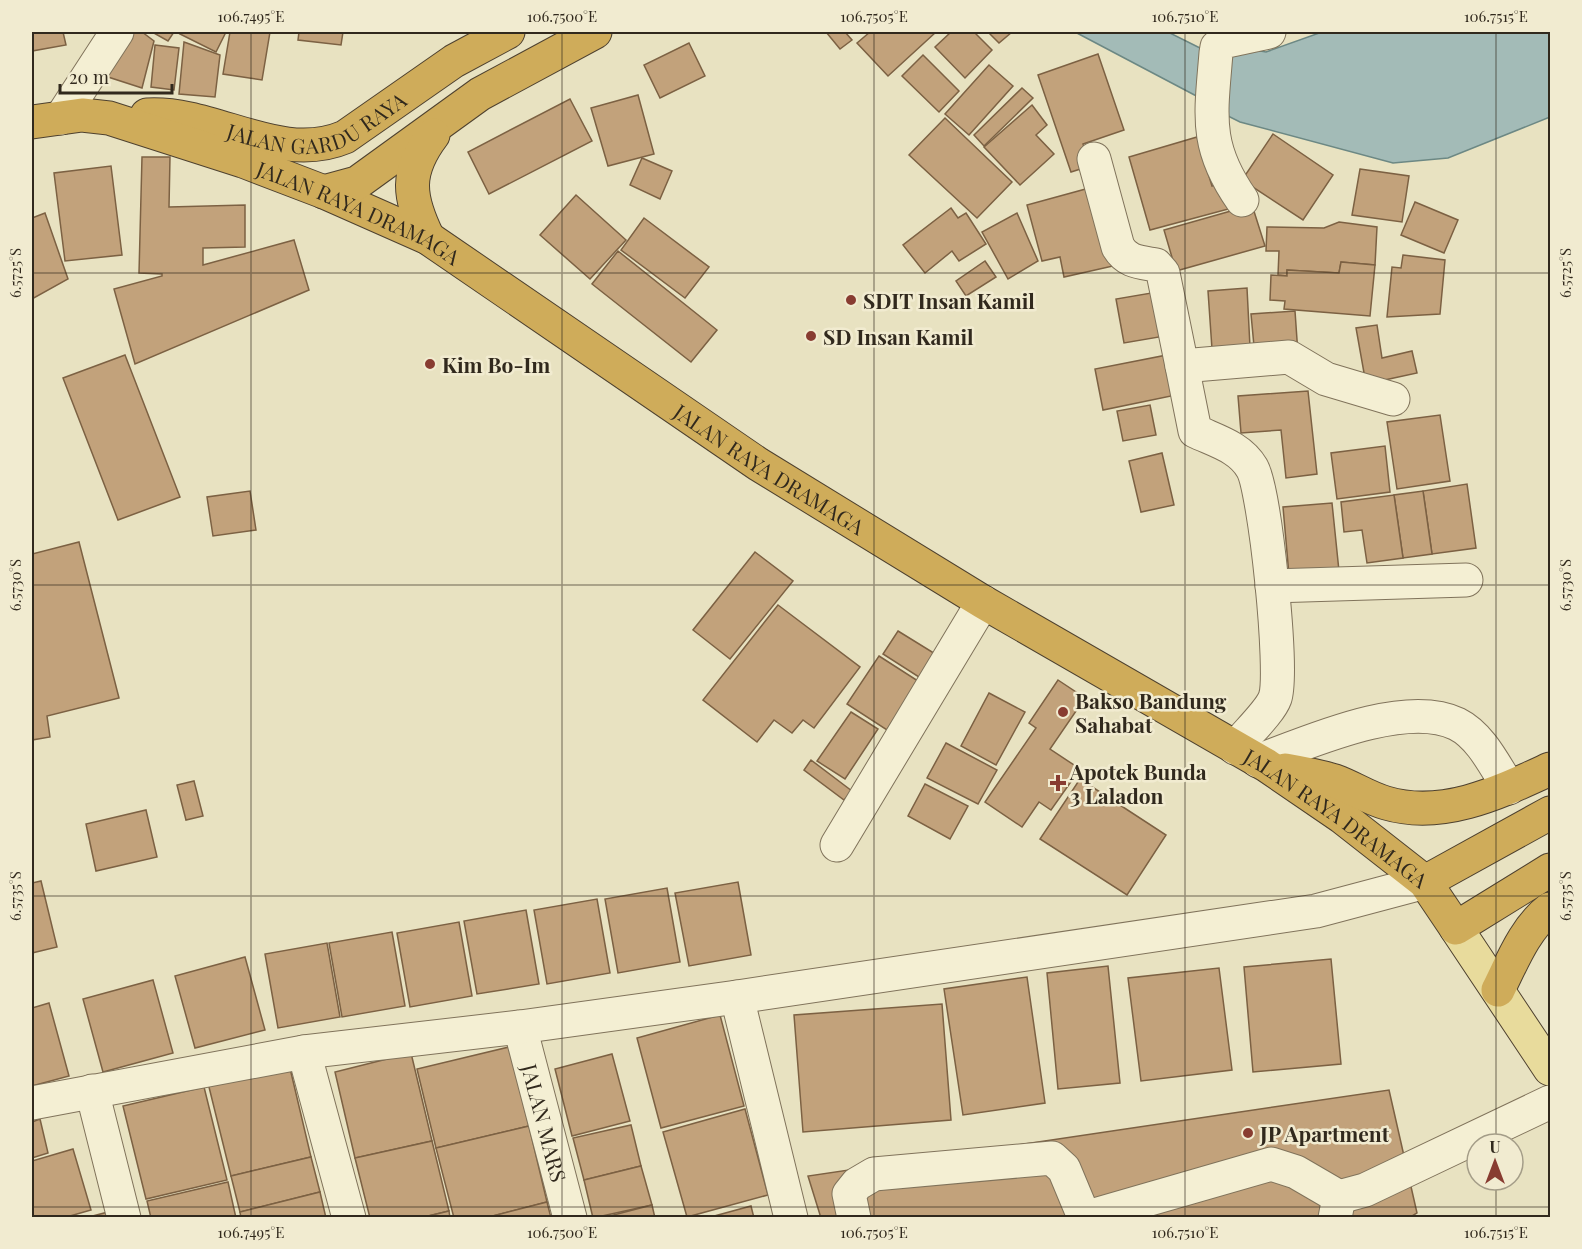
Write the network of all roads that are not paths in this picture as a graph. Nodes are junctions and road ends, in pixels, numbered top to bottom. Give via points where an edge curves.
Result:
1 (117, 32) edge
2 (508, 32) edge
3 (595, 32) edge
4 (1269, 32) edge
5 (1219, 42) edge
6 (447, 116) junction
7 (110, 118) junction
8 (46, 120) edge
9 (1094, 159) dead end
10 (324, 192) junction
11 (1242, 200) dead end
12 (428, 238) junction
13 (1182, 366) junction
14 (1393, 399) dead end
15 (1466, 580) dead end
16 (1272, 586) junction
17 (983, 602) junction
18 (1253, 758) junction
19 (1551, 769) edge
20 (1509, 788) junction
21 (1551, 813) edge
22 (837, 845) dead end
23 (1551, 870) edge
24 (1425, 882) junction
25 (1551, 909) edge
26 (1456, 928) junction
27 (1498, 990) junction
28 (737, 997) junction
29 (520, 1027) junction
30 (304, 1052) junction
31 (1551, 1069) edge
32 (92, 1091) junction
33 (1551, 1102) edge
34 (32, 1103) edge
35 (1337, 1207) edge
36 (1084, 1217) edge
37 (124, 1218) edge
38 (349, 1218) edge
39 (570, 1218) edge
40 (791, 1218) edge
41 (854, 1218) edge

1 - 8 street
2 - 7 highway, JALAN GARDU RAYA via 454,61 345,137 332,142 280,145 217,124 165,114
3 - 6 highway
4 - 5 street
5 - 11 street via 1212,136 1228,181
6 - 10 highway via 357,183
6 - 12 highway via 419,154 413,171 413,204
7 - 8 highway, JALAN RAYA DRAMAGA via 82,115
7 - 10 highway, JALAN RAYA DRAMAGA
9 - 13 street via 1124,257 1156,264 1163,273
10 - 12 highway, JALAN RAYA DRAMAGA
12 - 17 highway, JALAN RAYA DRAMAGA via 758,464
13 - 14 street via 1289,357 1326,379
13 - 16 street via 1196,431 1223,443 1253,469
15 - 16 street
16 - 18 street via 1279,669 1275,699
17 - 18 highway, JALAN RAYA DRAMAGA
17 - 22 street
18 - 20 highway via 1336,781 1387,803 1416,807 1460,804
18 - 20 street via 1342,730 1404,717 1435,717 1459,725 1480,743
18 - 24 highway, JALAN RAYA DRAMAGA via 1342,817
19 - 20 highway
21 - 24 highway
23 - 26 highway
24 - 26 highway, JALAN RAYA DRAMAGA
24 - 28 street via 1316,911
25 - 27 highway via 1541,916 1520,946
26 - 27 main road
27 - 31 main road
28 - 29 street
28 - 40 street
29 - 30 street
29 - 39 street, JALAN MARS
30 - 32 street
30 - 38 street
32 - 34 street
32 - 37 street
33 - 35 street
35 - 36 street via 1296,1172 1271,1164
36 - 41 street via 1064,1169 1052,1158 874,1174 849,1194

